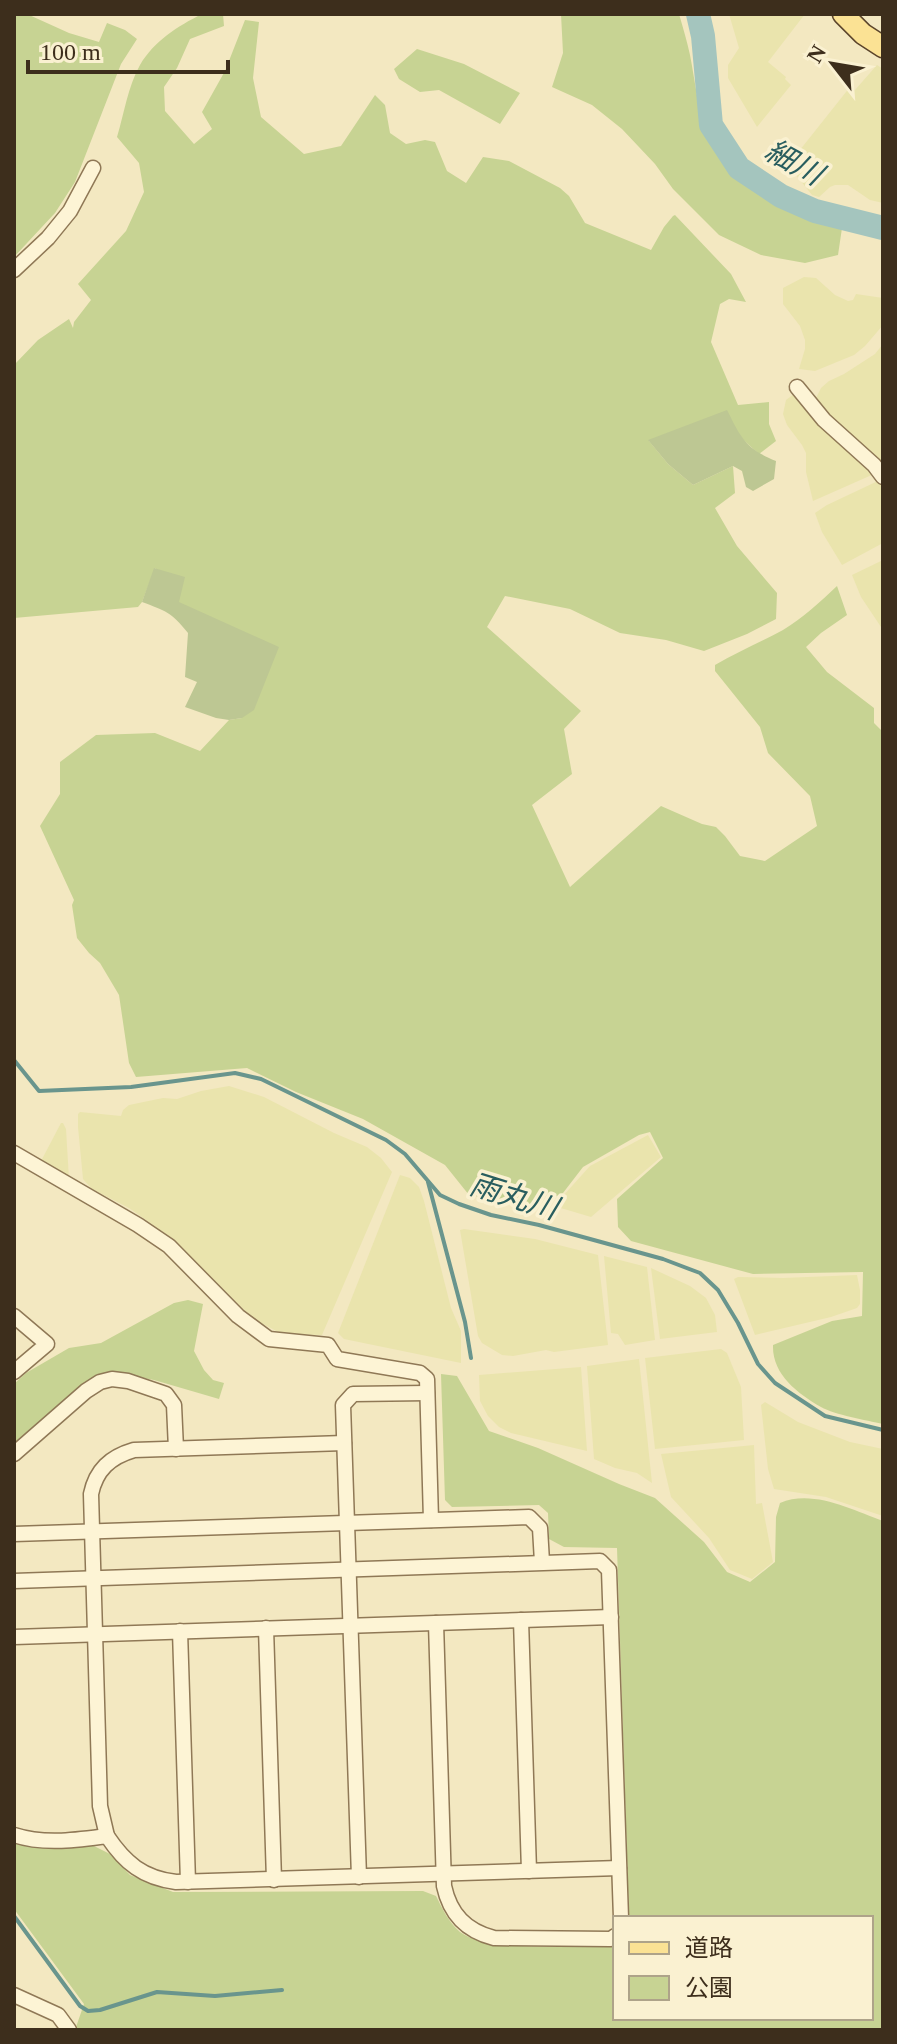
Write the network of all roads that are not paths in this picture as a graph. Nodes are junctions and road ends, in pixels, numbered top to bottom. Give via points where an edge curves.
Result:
1 (843, 14) edge
2 (883, 47) edge
3 (93, 168) dead end
4 (14, 270) edge
5 (797, 387) dead end
6 (883, 477) edge
7 (15, 1155) edge
8 (14, 1316) edge
9 (14, 1372) edge
10 (427, 1393) junction
11 (344, 1443) junction
12 (176, 1449) junction
13 (14, 1454) edge
14 (431, 1520) junction
15 (347, 1524) junction
16 (93, 1531) junction
17 (14, 1534) edge
18 (542, 1562) junction
19 (349, 1569) junction
20 (94, 1577) junction
21 (14, 1581) edge
22 (611, 1617) junction
23 (521, 1620) junction
24 (436, 1623) junction
25 (351, 1625) junction
26 (266, 1628) junction
27 (180, 1631) junction
28 (96, 1634) junction
29 (14, 1637) edge
30 (14, 1835) edge
31 (107, 1836) junction
32 (619, 1868) junction
33 (529, 1871) junction
34 (444, 1874) junction
35 (359, 1877) junction
36 (274, 1880) junction
37 (188, 1882) junction
38 (621, 1916) edge
39 (613, 1938) edge
40 (14, 1995) edge
41 (69, 2030) edge

1 - 2 main road
3 - 4 street via 70,211
5 - 6 street
7 - 10 street via 169,1246 238,1316 269,1339 328,1345 337,1359 420,1373 427,1379
8 - 9 street via 47,1344
10 - 11 street via 353,1394 343,1405
10 - 14 street
11 - 12 street
11 - 15 street
12 - 13 street via 174,1405 166,1394 112,1379 86,1391
12 - 16 street via 134,1450 109,1461 91,1494
14 - 15 street
14 - 18 street via 529,1517 540,1528
15 - 16 street
15 - 19 street
16 - 17 street
16 - 20 street
18 - 19 street
18 - 22 street via 600,1561 609,1570
19 - 20 street
19 - 25 street
20 - 21 street
20 - 28 street
22 - 23 street
22 - 32 street
23 - 24 street
23 - 33 street
24 - 25 street
24 - 34 street
25 - 26 street
25 - 35 street
26 - 27 street
26 - 36 street
27 - 28 street
27 - 37 street
28 - 29 street
28 - 31 street via 100,1806
30 - 31 street via 55,1842
31 - 37 street via 132,1866 158,1880
32 - 33 street
32 - 38 street
33 - 34 street
34 - 35 street
34 - 39 street via 447,1901 457,1918 481,1935
35 - 36 street
36 - 37 street
40 - 41 street via 58,2015

